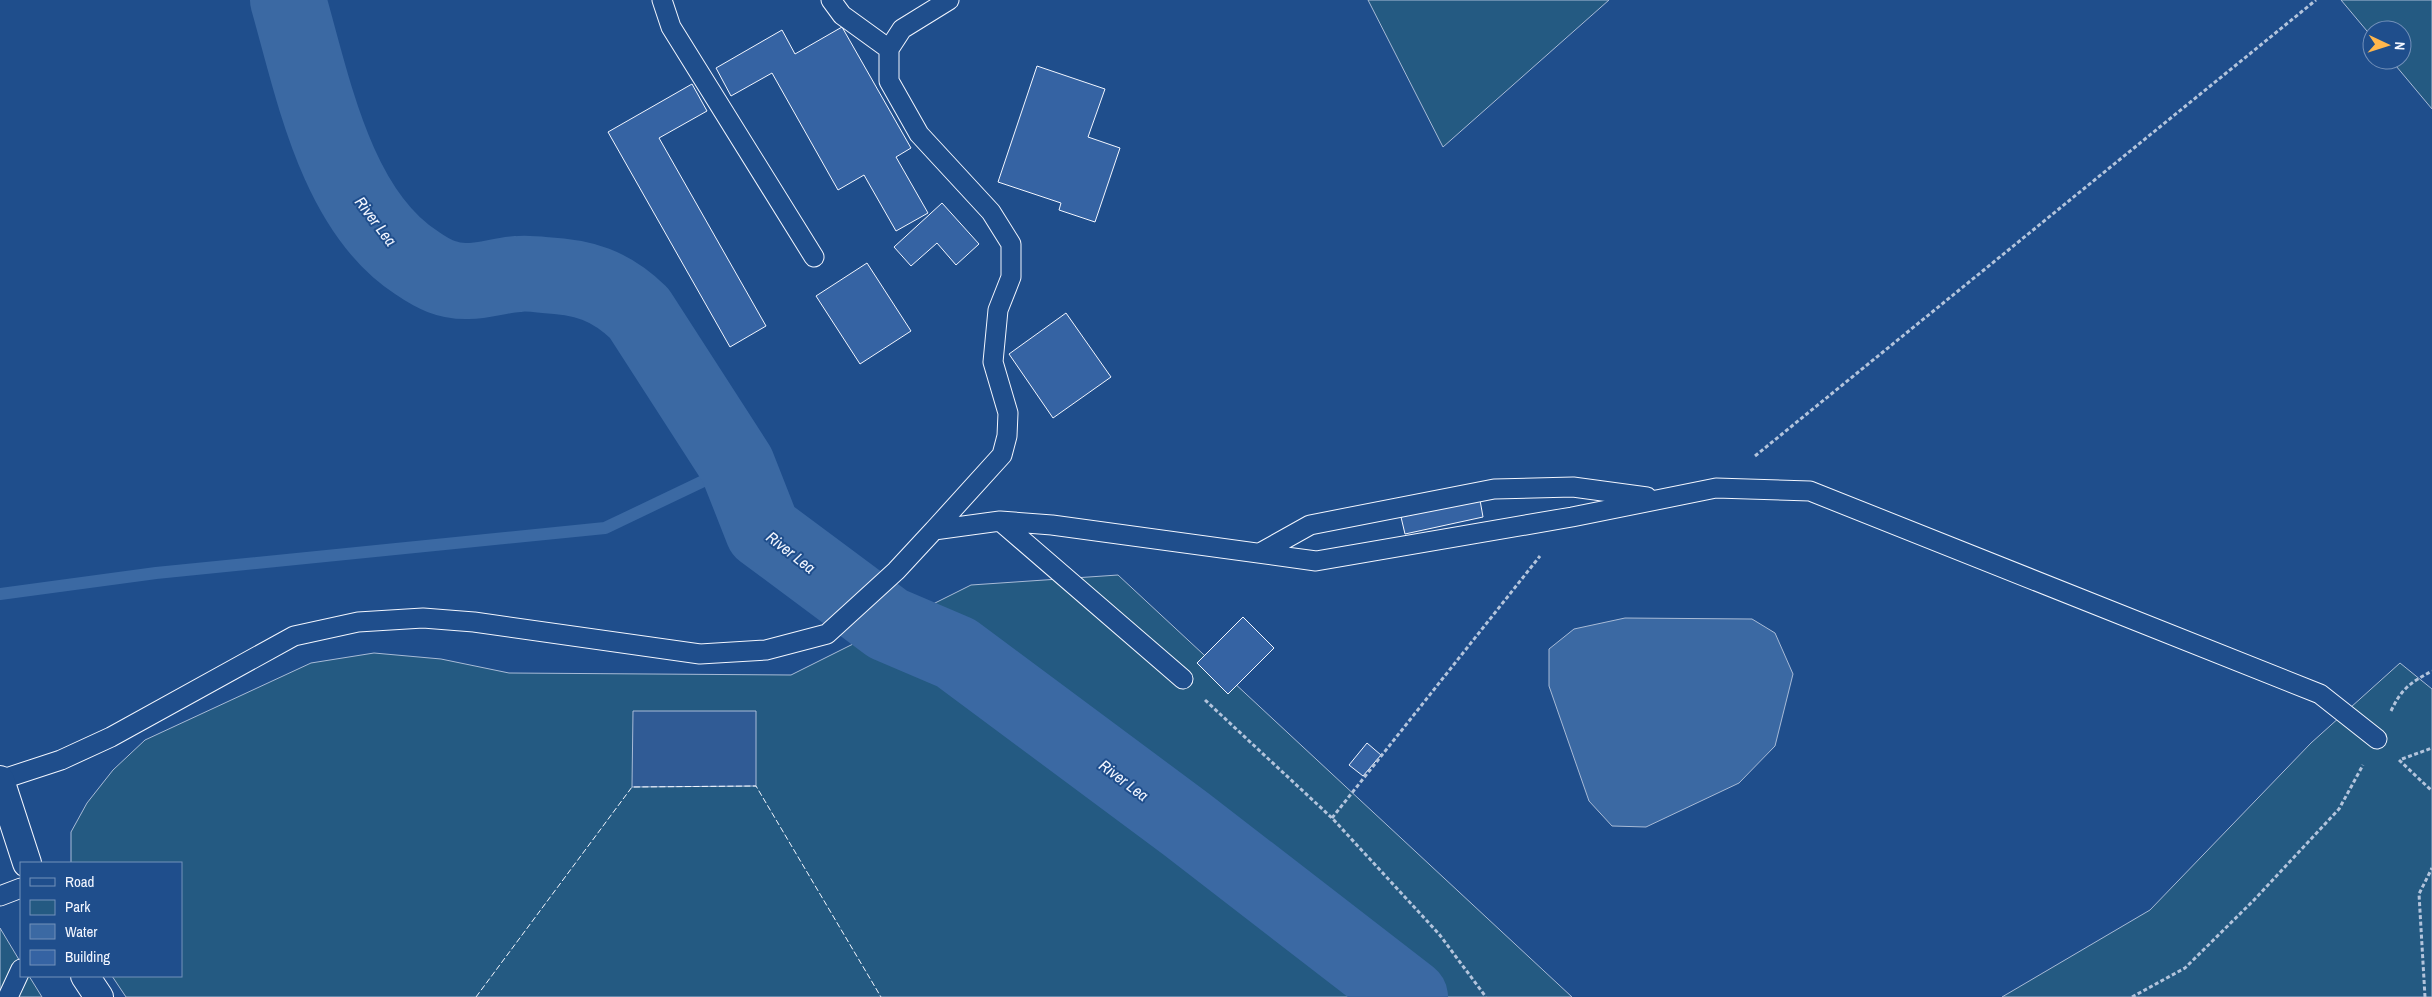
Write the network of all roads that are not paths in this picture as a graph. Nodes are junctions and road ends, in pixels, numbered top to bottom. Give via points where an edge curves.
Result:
1 (662, 0) edge
2 (832, 0) edge
3 (949, 0) edge
4 (889, 49) junction
5 (814, 257) dead end
6 (1660, 499) junction
7 (1000, 521) junction
8 (934, 530) junction
9 (1260, 553) junction
10 (1183, 679) road end
11 (2377, 739) road end
12 (0, 780) edge
13 (27, 862) edge
14 (20, 888) edge
15 (0, 896) edge
16 (20, 970) edge
17 (86, 977) edge
18 (8, 997) edge
19 (99, 997) edge

1 - 5 lane via 671,27
2 - 4 lane via 842,15
3 - 4 lane via 902,29
4 - 8 lane via 889,81 919,134 991,212 1011,244 1011,277 998,310 993,362 1008,413 1002,455
6 - 9 lane via 1316,561
6 - 9 lane via 1573,487 1494,489 1310,525
6 - 11 lane via 1716,488 1810,491 2320,694
7 - 8 lane
7 - 9 lane
7 - 10 lane
8 - 12 lane via 896,571 826,634 766,650 700,654 474,622 423,618 358,622 294,636 111,737 61,760
12 - 13 main road
14 - 15 lane
16 - 18 lane
17 - 19 main road

